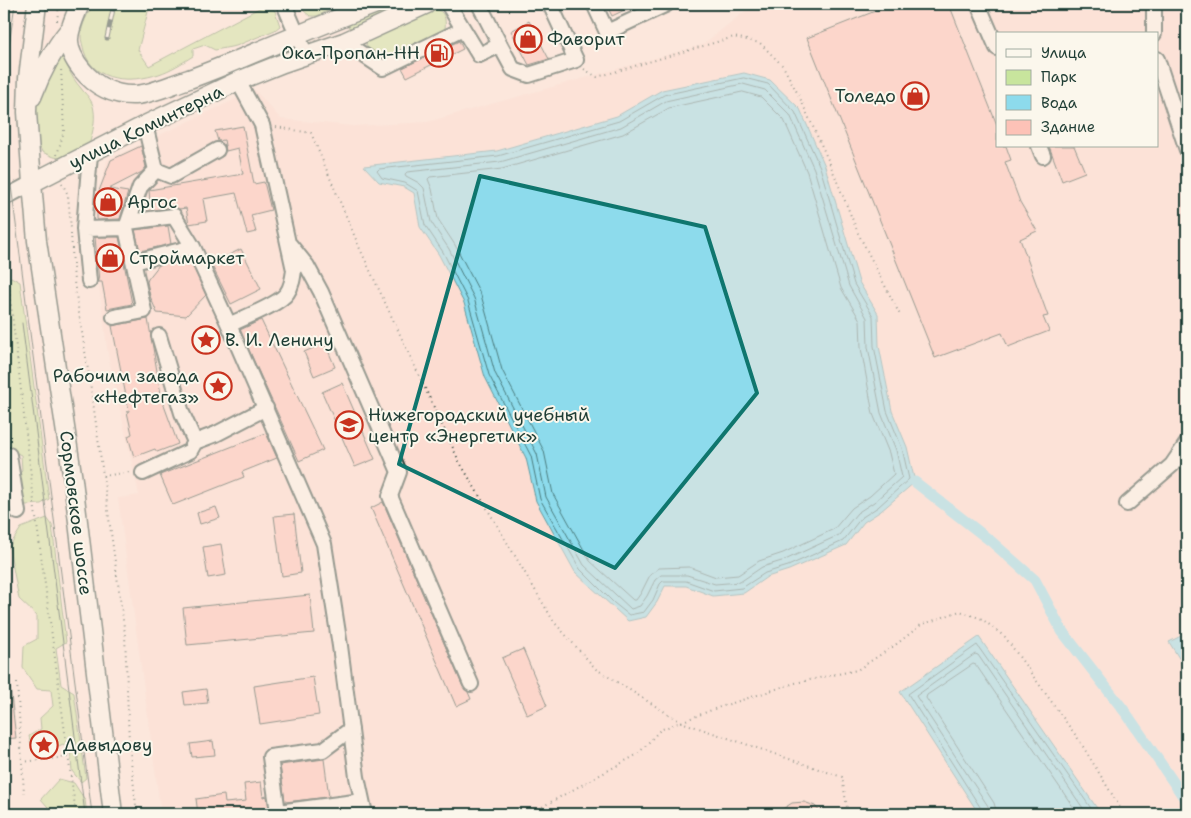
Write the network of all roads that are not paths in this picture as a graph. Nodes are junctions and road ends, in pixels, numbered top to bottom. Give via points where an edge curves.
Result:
1 (37, 4) edge
2 (80, 4) edge
3 (284, 4) edge
4 (376, 4) edge
5 (427, 4) edge
6 (448, 4) edge
7 (479, 4) edge
8 (550, 4) edge
9 (594, 4) edge
10 (667, 4) edge
11 (978, 4) edge
12 (1154, 4) edge
13 (463, 29) junction
14 (1154, 32) edge
15 (297, 35) junction
16 (64, 37) junction
17 (344, 42) junction
18 (500, 45) junction
19 (996, 46) edge
20 (306, 55) junction
21 (1158, 62) edge
22 (238, 81) junction
23 (27, 112) junction
24 (145, 125) junction
25 (217, 150) dead end
26 (1187, 150) edge
27 (90, 154) junction
28 (156, 170) junction
29 (32, 183) junction
30 (4, 198) edge
31 (127, 225) junction
32 (84, 229) junction
33 (289, 245) junction
34 (193, 247) junction
35 (134, 262) junction
36 (89, 281) dead end
37 (114, 318) dead end
38 (229, 325) junction
39 (159, 336) dead end
40 (266, 408) junction
41 (195, 442) junction
42 (1187, 443) edge
43 (9, 455) dead end
44 (137, 472) road end
45 (1127, 504) dead end
46 (18, 512) dead end
47 (471, 684) dead end
48 (351, 729) junction
49 (363, 808) edge
50 (113, 814) edge

1 - 23 main road
2 - 16 main road
3 - 15 street
4 - 15 main road, улица Коминтерна
5 - 17 main road, улица Коминтерна
6 - 13 street
7 - 18 street
8 - 18 street via 576,60 529,75 513,69
9 - 10 street via 607,32
11 - 19 street
12 - 14 street
13 - 17 street via 383,68
13 - 18 street via 479,55
15 - 16 main road, улица Коминтерна via 208,72 145,94 133,95 118,94 96,84 75,59
15 - 20 street
16 - 23 main road via 42,72
17 - 20 main road, улица Коминтерна
20 - 22 main road, улица Коминтерна
21 - 26 street
22 - 24 main road, улица Коминтерна
22 - 33 street via 262,125
23 - 29 main road
24 - 27 main road, улица Коминтерна
24 - 28 street
25 - 28 street via 172,176
27 - 29 main road, улица Коминтерна
27 - 32 street
28 - 31 street via 140,187
29 - 30 street
29 - 50 main road, Сормовское шоссе via 37,241 73,480
31 - 32 street
31 - 34 street via 174,216
31 - 35 street
32 - 36 street
33 - 38 street via 294,270 287,293
33 - 47 street via 307,266 321,292 399,472 390,496
34 - 35 street
34 - 38 street
35 - 37 street via 144,311
38 - 40 street
39 - 41 street via 182,413
40 - 41 street
40 - 48 street via 324,544
41 - 44 street via 190,451
42 - 45 street via 1172,465
43 - 46 street
48 - 49 street
48 - 49 street via 323,750 270,757 278,812

